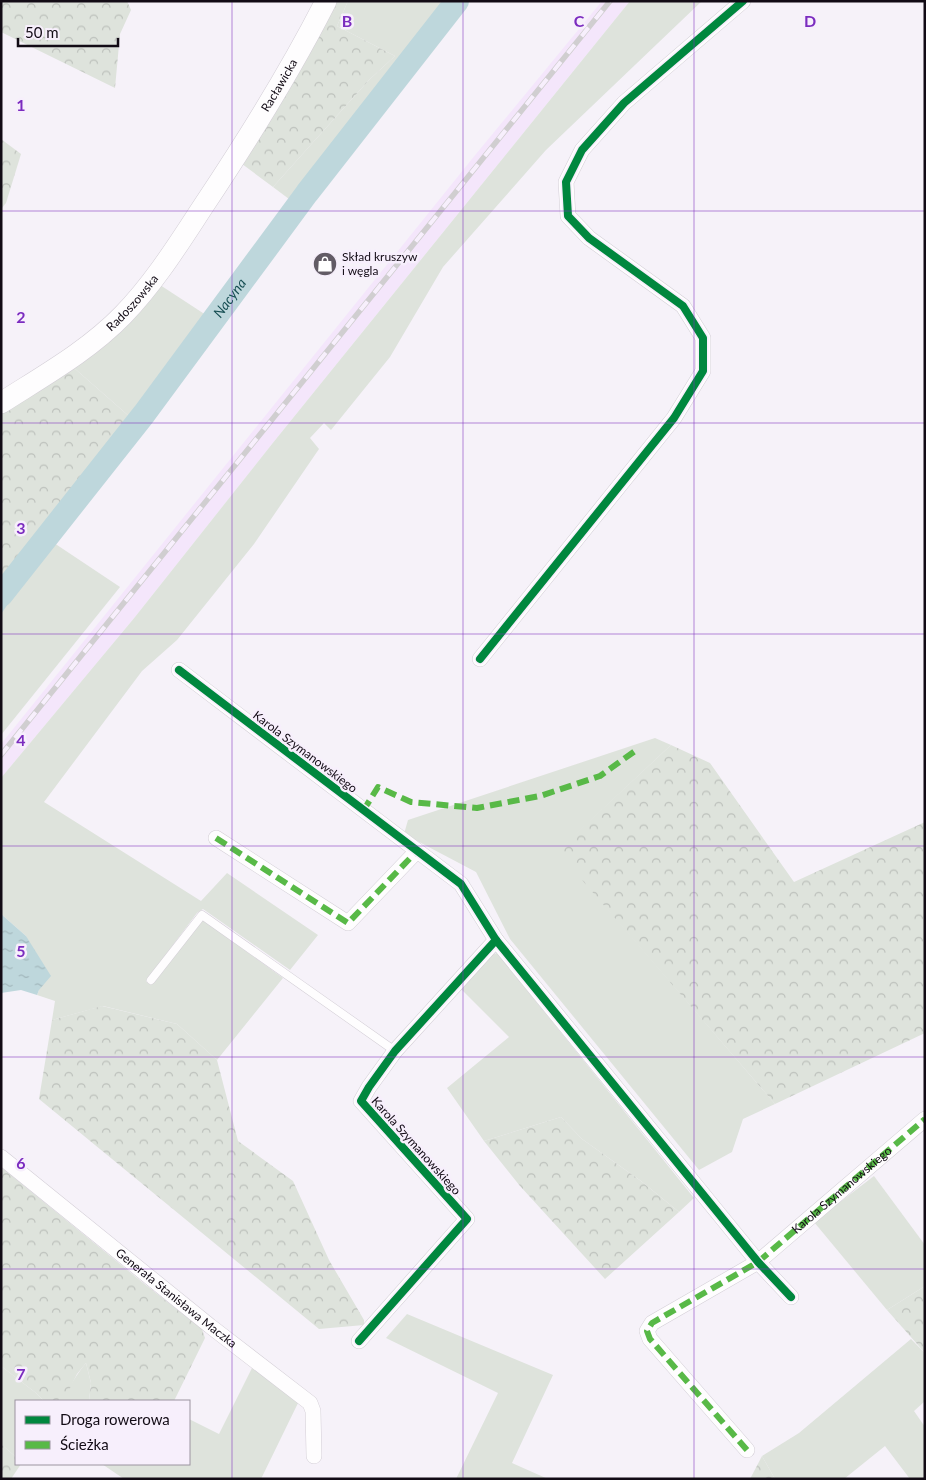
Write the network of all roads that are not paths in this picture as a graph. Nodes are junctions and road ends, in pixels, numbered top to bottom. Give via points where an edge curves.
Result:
1 (326, 1) edge
2 (743, 1) edge
3 (229, 167) joint
4 (1, 403) edge
5 (480, 659) dead end
6 (179, 670) dead end
7 (216, 838) dead end
8 (416, 852) junction
9 (496, 940) junction
10 (151, 980) dead end
11 (395, 1051) junction
12 (925, 1119) edge
13 (1, 1157) edge
14 (758, 1262) junction
15 (792, 1297) dead end
16 (359, 1341) dead end
17 (747, 1450) dead end
18 (314, 1456) dead end

1 - 3 street, Racławicka via 267,109
2 - 5 street via 624,103 582,150 566,182 568,216 589,238 683,306 703,338 703,371 674,418
3 - 4 street, Radoszowska via 157,275 124,315 72,358
6 - 8 street, Karola Szymanowskiego
7 - 8 street via 348,922
8 - 9 street, Karola Szymanowskiego via 461,884
9 - 11 street, Karola Szymanowskiego
9 - 14 street, Karola Szymanowskiego
10 - 11 lane via 202,915
11 - 16 street, Karola Szymanowskiego via 361,1101 467,1218
12 - 14 street, Karola Szymanowskiego
13 - 18 street, Generała Stanisława Maczka via 310,1404 314,1411
14 - 15 street, Karola Szymanowskiego
14 - 17 street, Karola Szymanowskiego via 652,1323 647,1331 650,1339

